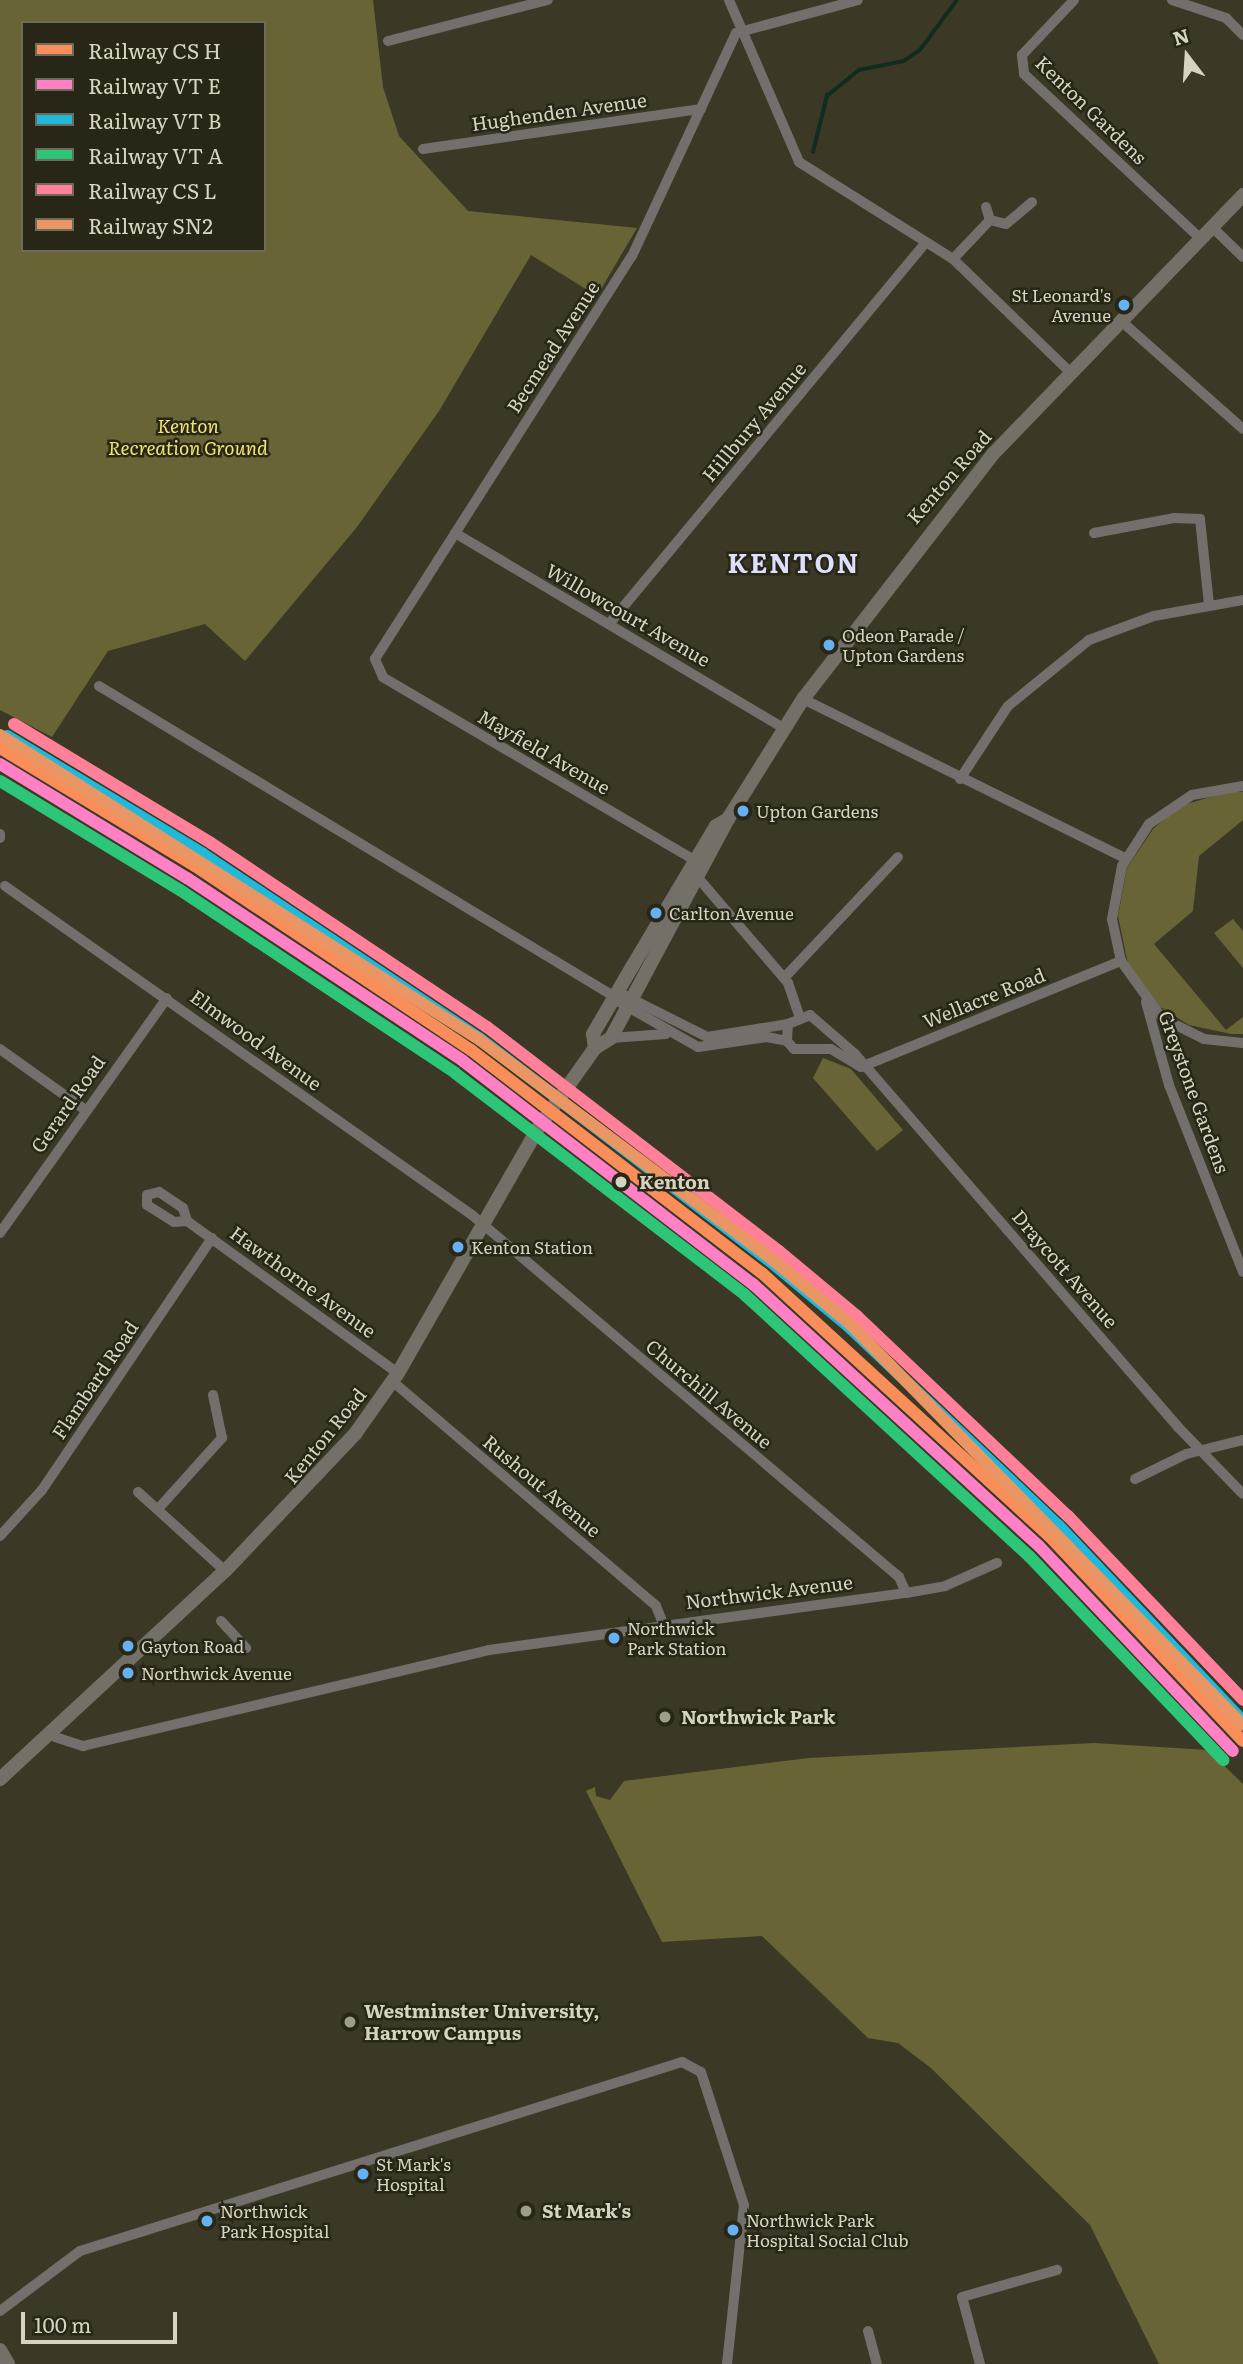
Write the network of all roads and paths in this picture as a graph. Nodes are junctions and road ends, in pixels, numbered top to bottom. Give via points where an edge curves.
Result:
1 (548, 0) edge
2 (729, 0) edge
3 (858, 0) edge
4 (1074, 0) edge
5 (1172, 0) edge
6 (742, 31) junction
7 (1243, 35) edge
8 (388, 41) dead end
9 (701, 109) junction
10 (423, 149) dead end
11 (1243, 194) edge
12 (1032, 202) dead end
13 (986, 207) dead end
14 (990, 220) junction
15 (1212, 227) junction
16 (1201, 239) junction
17 (926, 242) junction
18 (1243, 257) edge
19 (953, 259) junction
20 (1120, 320) junction
21 (1070, 372) junction
22 (1243, 429) edge
23 (454, 533) junction
24 (1094, 533) dead end
25 (1243, 600) edge
26 (1209, 604) junction
27 (609, 624) junction
28 (378, 669) joint
29 (99, 686) dead end
30 (803, 699) junction
31 (784, 728) junction
32 (960, 779) junction
33 (1243, 786) edge
34 (728, 819) junction
35 (898, 857) dead end
36 (1125, 858) junction
37 (696, 862) junction
38 (699, 879) junction
39 (5, 886) dead end
40 (1121, 961) junction
41 (784, 978) junction
42 (616, 996) junction
43 (167, 998) junction
44 (1146, 1002) junction
45 (631, 1003) junction
46 (799, 1015) junction
47 (788, 1024) junction
48 (822, 1029) junction
49 (666, 1034) junction
50 (611, 1038) junction
51 (787, 1041) junction
52 (1243, 1043) edge
53 (818, 1047) junction
54 (595, 1048) junction
55 (0, 1049) edge
56 (866, 1064) junction
57 (84, 1109) junction
58 (187, 1221) dead end
59 (484, 1225) junction
60 (0, 1233) edge
61 (212, 1238) junction
62 (1243, 1272) edge
63 (395, 1377) junction
64 (213, 1395) dead end
65 (1243, 1440) edge
66 (1199, 1450) junction
67 (1135, 1479) dead end
68 (138, 1492) dead end
69 (1243, 1494) edge
70 (158, 1508) junction
71 (0, 1536) edge
72 (997, 1563) dead end
73 (225, 1571) junction
74 (906, 1593) junction
75 (221, 1621) dead end
76 (663, 1623) junction
77 (246, 1648) dead end
78 (52, 1736) junction
79 (2, 1775) edge
80 (1057, 2270) dead end
81 (0, 2311) edge
82 (868, 2331) dead end
83 (0, 2350) edge
84 (8, 2364) edge
85 (727, 2364) edge
86 (877, 2364) edge
87 (980, 2364) edge

1 - 8 street
2 - 6 street
3 - 6 street
4 - 16 street, Kenton Gardens via 1022,55 1024,74
5 - 7 street via 1226,18
6 - 9 street, Becmead Avenue
6 - 17 street via 799,162
9 - 10 street, Hughenden Avenue
9 - 23 street, Becmead Avenue via 632,256
11 - 15 main road, Kenton Road
12 - 14 street via 1006,224
13 - 14 street
14 - 19 street
15 - 16 main road, Kenton Road
15 - 18 street
16 - 20 main road, Kenton Road
17 - 19 street
17 - 27 street, Hillbury Avenue
19 - 21 street
20 - 21 main road, Kenton Road
20 - 22 street
21 - 30 main road, Kenton Road via 921,540
23 - 27 street, Willowcourt Avenue
23 - 28 street, Becmead Avenue via 377,649
24 - 26 street via 1174,518 1200,519
25 - 26 street
26 - 32 street via 1128,625 1054,664 1008,706
27 - 31 street, Willowcourt Avenue
28 - 37 street, Mayfield Avenue
29 - 42 street
30 - 31 main road, Kenton Road
30 - 32 street
31 - 34 main road, Kenton Road
32 - 36 street
33 - 36 street via 1178,802 1149,824
34 - 37 main road, Kenton Road via 716,826
34 - 38 main road, Kenton Road
35 - 41 street
36 - 40 street via 1112,919
37 - 42 main road, Kenton Road
38 - 41 street via 744,937
38 - 45 main road, Kenton Road
39 - 43 street, Elmwood Avenue
40 - 44 street
40 - 56 street, Wellacre Road
41 - 46 street
42 - 45 street
42 - 54 main road, Kenton Road via 593,1034
43 - 57 street, Gerard Road
43 - 59 street, Elmwood Avenue
44 - 52 street via 1181,1029
44 - 62 street, Greystone Gardens via 1168,1085
45 - 47 street via 707,1037
45 - 49 street
45 - 50 main road, Kenton Road
46 - 47 street
46 - 48 street, Draycott Avenue via 814,1017
47 - 51 street
48 - 53 street
48 - 56 street, Draycott Avenue
49 - 50 street
49 - 51 street via 710,1048 767,1037
50 - 54 main road, Kenton Road
51 - 53 street, Draycott Avenue via 799,1051
53 - 56 street, Draycott Avenue
54 - 59 main road, Kenton Road via 532,1139
55 - 57 street
56 - 66 street, Draycott Avenue
57 - 60 street, Gerard Road
58 - 61 street, Hawthorne Avenue
59 - 63 main road, Kenton Road
59 - 74 street, Churchill Avenue via 899,1577
61 - 63 street, Hawthorne Avenue
61 - 71 street, Flambard Road via 42,1490
63 - 73 main road, Kenton Road via 310,1486
63 - 76 street, Rushout Avenue via 656,1606
64 - 70 street via 222,1438
65 - 66 street
66 - 67 street
66 - 69 street, Draycott Avenue
68 - 70 street
70 - 73 street
72 - 74 street, Northwick Avenue via 945,1586
73 - 78 main road, Kenton Road
74 - 76 street, Northwick Avenue
75 - 77 street
76 - 78 street, Northwick Avenue via 489,1650 83,1746
78 - 79 main road, Kenton Road
80 - 87 street via 962,2297
81 - 85 street via 80,2251 665,2063 682,2062 701,2072 741,2194 745,2232
82 - 86 street
83 - 84 main road

